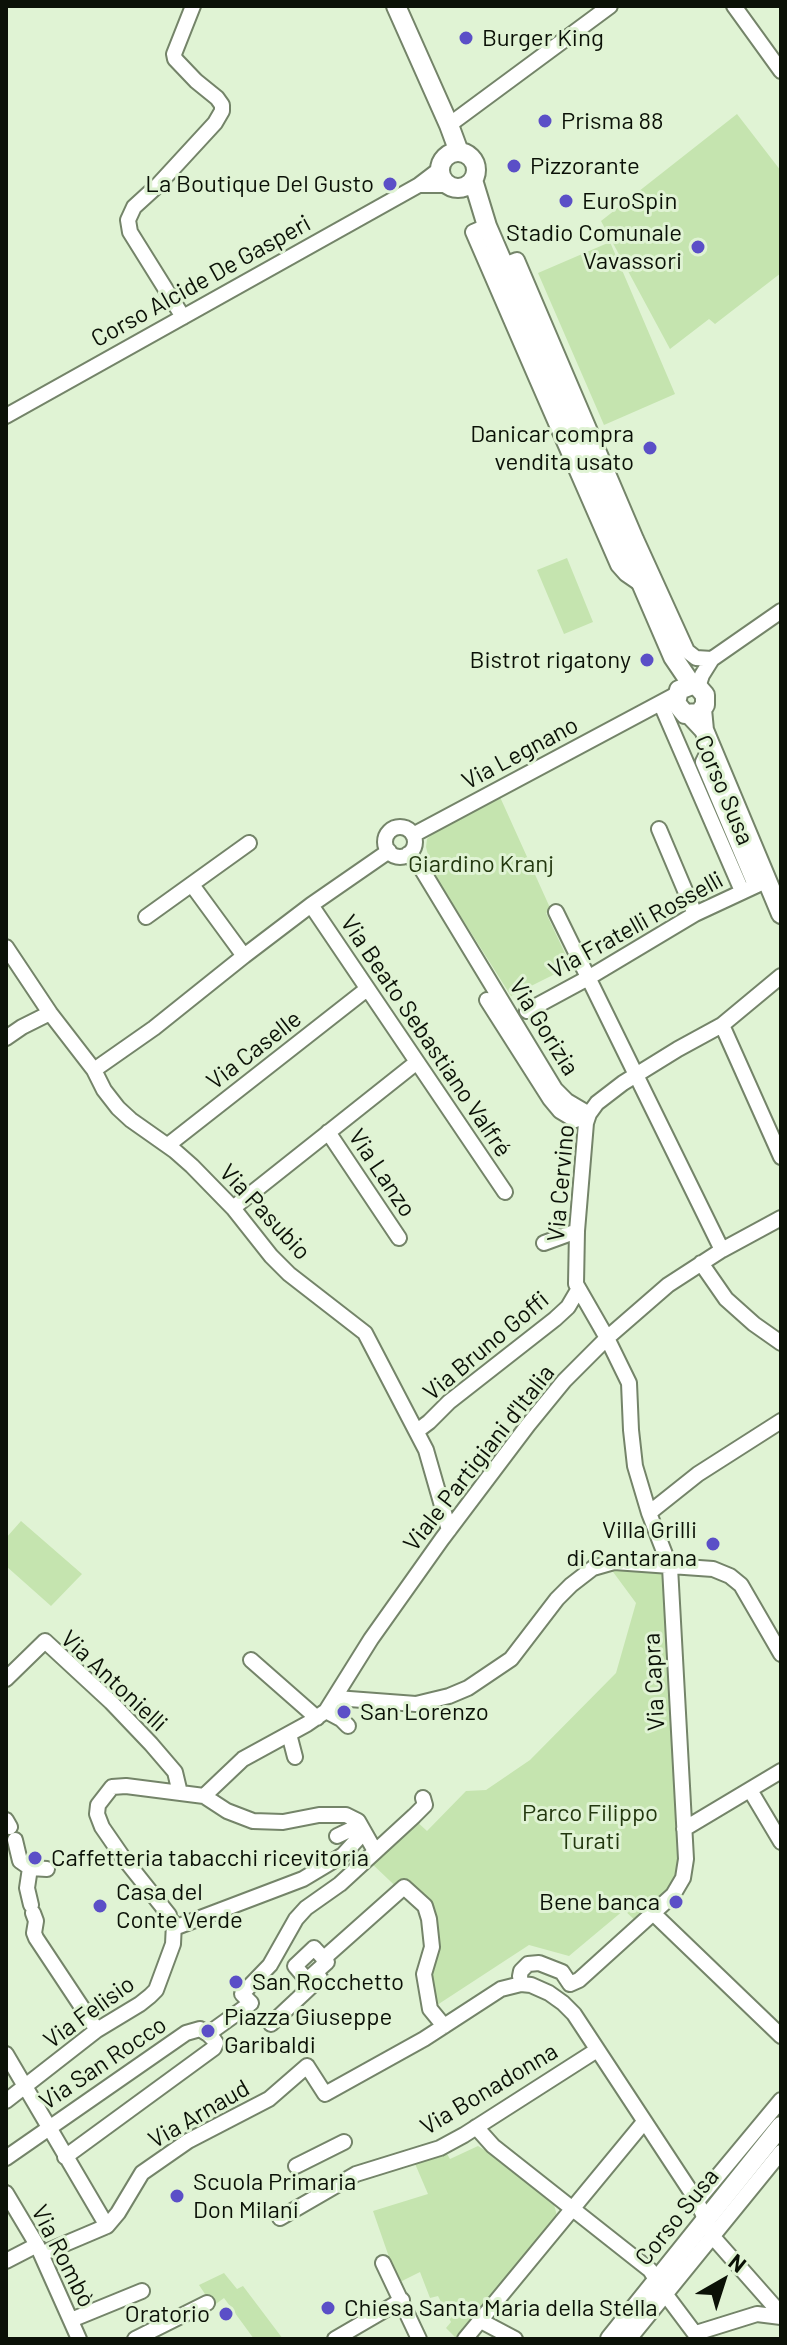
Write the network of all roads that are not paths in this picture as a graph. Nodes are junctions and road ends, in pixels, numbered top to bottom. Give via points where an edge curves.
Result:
1 (193, 6) edge
2 (396, 6) edge
3 (610, 6) edge
4 (734, 6) edge
5 (781, 71) edge
6 (439, 106) junction
7 (449, 125) junction
8 (454, 172) junction
9 (487, 226) junction
10 (183, 317) junction
11 (552, 377) junction
12 (6, 416) edge
13 (571, 439) junction
14 (613, 502) junction
15 (642, 585) junction
16 (781, 611) edge
17 (673, 640) junction
18 (712, 659) junction
19 (685, 700) junction
20 (648, 711) junction
21 (659, 829) dead end
22 (413, 835) junction
23 (249, 843) dead end
24 (389, 851) junction
25 (408, 854) junction
26 (192, 885) junction
27 (755, 885) junction
28 (311, 905) junction
29 (780, 906) edge
30 (556, 912) dead end
31 (695, 914) junction
32 (146, 917) dead end
33 (6, 947) edge
34 (244, 956) junction
35 (588, 978) junction
36 (780, 978) edge
37 (367, 989) junction
38 (487, 1000) dead end
39 (527, 1011) dead end
40 (50, 1013) junction
41 (722, 1025) junction
42 (6, 1038) edge
43 (417, 1062) junction
44 (94, 1070) junction
45 (636, 1074) junction
46 (589, 1114) junction
47 (328, 1132) junction
48 (168, 1145) junction
49 (781, 1157) edge
50 (505, 1192) dead end
51 (233, 1208) junction
52 (781, 1218) edge
53 (577, 1231) junction
54 (399, 1238) dead end
55 (544, 1243) dead end
56 (722, 1250) junction
57 (701, 1263) junction
58 (578, 1290) junction
59 (607, 1338) junction
60 (781, 1343) edge
61 (781, 1421) edge
62 (417, 1431) junction
63 (649, 1513) junction
64 (449, 1530) junction
65 (670, 1567) junction
66 (781, 1654) edge
67 (251, 1660) dead end
68 (6, 1679) edge
69 (336, 1698) junction
70 (322, 1714) junction
71 (348, 1726) dead end
72 (289, 1734) junction
73 (295, 1757) dead end
74 (781, 1771) edge
75 (750, 1790) junction
76 (180, 1793) junction
77 (204, 1796) junction
78 (423, 1798) dead end
79 (10, 1829) edge
80 (362, 1829) junction
81 (684, 1829) junction
82 (337, 1836) dead end
83 (781, 1842) edge
84 (375, 1851) junction
85 (18, 1864) edge
86 (47, 1869) dead end
87 (653, 1913) junction
88 (173, 1927) junction
89 (323, 1959) dead end
90 (322, 1976) dead end
91 (521, 1984) junction
92 (570, 1984) junction
93 (559, 1999) junction
94 (271, 2024) dead end
95 (444, 2026) junction
96 (97, 2030) junction
97 (208, 2034) junction
98 (781, 2036) edge
99 (597, 2050) junction
100 (6, 2054) edge
101 (25, 2087) junction
102 (781, 2100) edge
103 (6, 2101) edge
104 (644, 2122) junction
105 (781, 2126) edge
106 (48, 2127) junction
107 (476, 2127) junction
108 (344, 2142) dead end
109 (781, 2152) edge
110 (65, 2157) junction
111 (6, 2158) edge
112 (296, 2166) dead end
113 (6, 2193) edge
114 (697, 2201) junction
115 (573, 2210) junction
116 (280, 2218) dead end
117 (107, 2226) junction
118 (709, 2229) junction
119 (39, 2249) junction
120 (6, 2261) edge
121 (383, 2263) dead end
122 (661, 2288) junction
123 (142, 2291) dead end
124 (402, 2300) junction
125 (207, 2303) dead end
126 (781, 2315) edge
127 (71, 2320) junction
128 (481, 2321) junction
129 (698, 2336) edge
130 (79, 2339) edge
131 (135, 2339) edge
132 (335, 2339) edge
133 (419, 2339) edge
134 (465, 2339) edge
135 (515, 2339) edge
136 (610, 2339) edge
137 (629, 2339) edge

1 - 10 street via 175,59 217,98 222,111 128,220 130,232
2 - 6 main road, Corso Susa
3 - 7 street
4 - 5 street
6 - 7 main road, Corso Susa
6 - 8 main road, Corso Susa
7 - 8 main road, Corso Susa
8 - 9 main road, Corso Susa
8 - 10 street, Corso Alcide De Gasperi via 419,185
9 - 11 main road, Corso Susa via 511,262
9 - 11 street, Corso Susa via 473,232
10 - 12 street, Corso Alcide De Gasperi
11 - 13 main road, Corso Susa
11 - 14 street, Corso Susa
13 - 14 main road, Corso Susa
13 - 15 street, Corso Susa via 618,565
14 - 15 main road, Corso Susa
14 - 17 street, Corso Susa
15 - 17 main road, Corso Susa
16 - 18 street
17 - 18 street, Corso Susa via 691,656
17 - 19 main road, Corso Susa
18 - 19 street
19 - 20 street, Via Legnano
19 - 20 street, Via Legnano
19 - 27 street, Corso Susa
19 - 27 main road, Corso Susa via 707,738
20 - 22 street, Via Legnano
21 - 31 street
22 - 24 street via 404,827 391,830 385,840
22 - 25 street
23 - 26 street
24 - 25 street
24 - 28 street
25 - 46 street, Via Gorizia via 555,1089
26 - 32 street
26 - 34 street
27 - 29 main road, Corso Susa
27 - 31 street, Via Fratelli Rosselli
28 - 34 street
28 - 37 street, Via Beato Sebastiano Valfré
30 - 35 street
31 - 35 street, Via Fratelli Rosselli
33 - 40 street, Via Pasubio
34 - 44 street
35 - 39 street, Via Fratelli Rosselli
35 - 45 street
36 - 41 street, Via Cervino
37 - 43 street, Via Beato Sebastiano Valfré
37 - 48 street, Via Caselle
38 - 46 street, Via Gorizia via 560,1111 575,1120
40 - 42 street
40 - 44 street, Via Pasubio
41 - 45 street, Via Cervino
41 - 49 street
43 - 47 street, Via Lanzo
43 - 50 street, Via Beato Sebastiano Valfré
44 - 48 street, Via Pasubio via 118,1108
45 - 46 street, Via Cervino
45 - 56 street
46 - 53 street, Via Cervino
47 - 51 street, Via Lanzo
47 - 54 street, Via Lanzo
48 - 51 street, Via Pasubio
51 - 62 street, Via Pasubio via 289,1274 365,1333
52 - 56 street, Viale Partigiani d'Italia
53 - 55 street
53 - 58 street, Via Cervino
56 - 57 street, Viale Partigiani d'Italia
57 - 59 street, Viale Partigiani d'Italia
57 - 60 street via 726,1299
58 - 59 street, Via Cervino
58 - 62 street, Via Bruno Goffi via 555,1319
59 - 63 street, Via Capra via 629,1383 632,1448
59 - 64 street, Viale Partigiani d'Italia via 564,1381
61 - 63 street
62 - 64 street, Via Pasubio
63 - 65 street, Via Capra
64 - 69 street, Viale Partigiani d'Italia
65 - 66 street via 718,1570 736,1580
65 - 69 street via 627,1562 593,1568 557,1599 511,1659 449,1696 416,1704
65 - 81 street, Via Capra
67 - 70 street
68 - 76 street, Via Antonielli via 45,1641 151,1744 175,1772
69 - 70 street, Viale Partigiani d'Italia
70 - 71 street
70 - 72 street, Viale Partigiani d'Italia
72 - 73 street
72 - 77 street, Viale Partigiani d'Italia via 243,1759
74 - 75 street
75 - 81 street
75 - 83 street
76 - 77 street
76 - 88 street via 116,1786 103,1797 97,1814
77 - 80 street via 253,1821 334,1813 355,1818
78 - 84 street via 425,1805
79 - 85 street
80 - 82 street
80 - 84 street
80 - 88 street via 343,1855 303,1879
81 - 87 street, Via Capra via 683,1878
84 - 97 street via 306,1908 247,1998
85 - 86 street
85 - 96 street via 36,1921 36,1938
87 - 92 street, Via Capra
87 - 98 street
88 - 96 street, Via Felisio via 156,1990
89 - 95 street via 404,1887 425,1906 429,1919 432,1947 424,1974 430,2009
90 - 94 street
91 - 92 street via 521,1971 534,1963 562,1972
91 - 93 street
91 - 95 street via 501,1989
92 - 93 street, Via Capra
93 - 99 street
95 - 117 street, Via Arnaud via 325,2094 307,2066 269,2099 188,2141 142,2173
96 - 101 street, Via Felisio
97 - 106 street, Via San Rocco via 196,2029 186,2033
97 - 110 street via 215,2046
99 - 104 street
99 - 107 street, Via Bonadonna
100 - 101 street
101 - 103 street, Via Felisio
101 - 106 street
102 - 114 street, Corso Susa
104 - 114 street
104 - 115 street
105 - 118 main road, Corso Susa
106 - 110 street
106 - 111 street, Via San Rocco
107 - 115 street
107 - 116 street, Via Bonadonna via 440,2148 356,2174
108 - 112 street
109 - 118 street, Corso Susa
110 - 117 street
113 - 119 street, Via Rombò
114 - 118 street
115 - 122 street via 650,2270
115 - 128 street
117 - 119 street
118 - 122 main road, Corso Susa
118 - 126 street
119 - 120 street
119 - 127 street, Via Rombò
121 - 124 street
122 - 129 street
122 - 136 main road, Corso Susa
122 - 137 street, Corso Susa
123 - 127 street
124 - 132 street
124 - 133 street
125 - 131 street
126 - 129 street via 757,2314
127 - 130 street, Via Rombò
128 - 134 street
128 - 135 street

